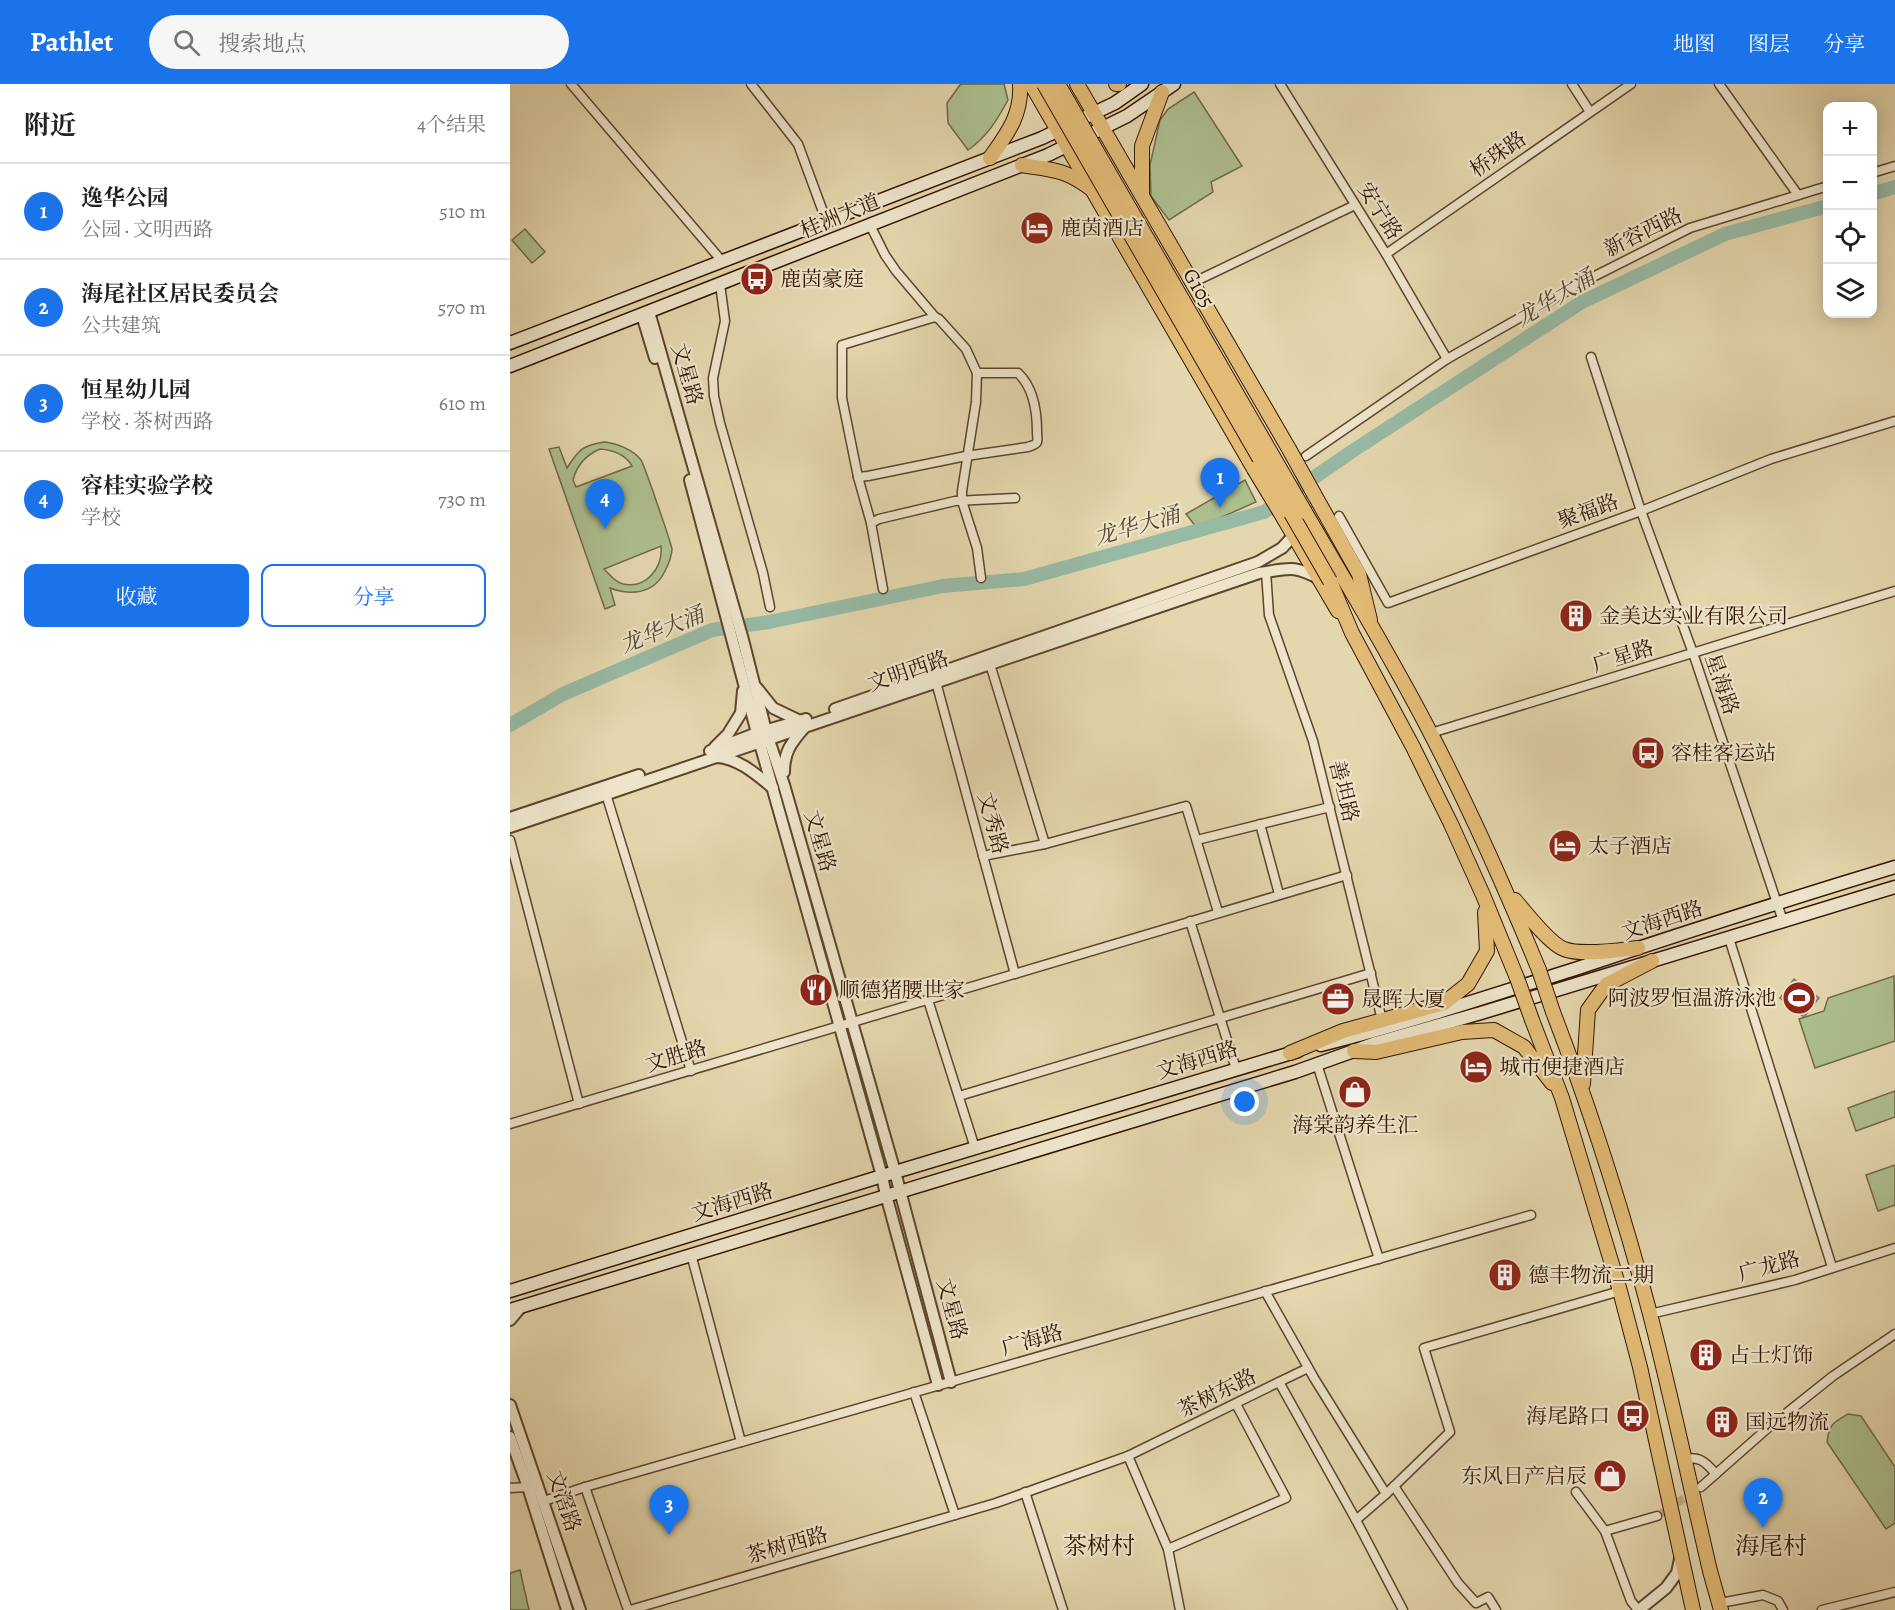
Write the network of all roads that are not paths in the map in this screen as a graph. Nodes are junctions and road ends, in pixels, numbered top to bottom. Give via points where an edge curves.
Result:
1 (571, 84) edge
2 (751, 84) edge
3 (1020, 84) edge
4 (1031, 84) edge
5 (1044, 84) edge
6 (1058, 84) edge
7 (1077, 84) edge
8 (1142, 84) edge
9 (1174, 84) edge
10 (1280, 84) edge
11 (1572, 84) edge
12 (1631, 84) edge
13 (1719, 84) edge
14 (1162, 92) junction
15 (1590, 112) junction
16 (1094, 114) junction
17 (1102, 129) junction
18 (1059, 130) junction
19 (1067, 144) junction
20 (990, 158) junction
21 (1022, 165) junction
22 (1895, 166) edge
23 (1127, 171) junction
24 (1877, 171) edge
25 (1823, 187) edge
26 (1095, 193) junction
27 (1798, 195) junction
28 (1142, 197) junction
29 (1355, 205) junction
30 (826, 220) junction
31 (870, 225) junction
32 (1386, 254) junction
33 (721, 260) junction
34 (1192, 283) junction
35 (720, 284) junction
36 (646, 313) junction
37 (935, 317) junction
38 (510, 343) edge
39 (1591, 357) dead end
40 (1447, 359) junction
41 (510, 366) edge
42 (977, 373) junction
43 (1895, 421) edge
44 (966, 456) junction
45 (1306, 456) dead end
46 (858, 477) junction
47 (1015, 498) dead end
48 (962, 501) junction
49 (1641, 511) junction
50 (1339, 516) dead end
51 (871, 523) junction
52 (1293, 536) junction
53 (1266, 572) junction
54 (981, 578) dead end
55 (1325, 580) junction
56 (883, 589) dead end
57 (1895, 591) edge
58 (770, 607) dead end
59 (1370, 622) junction
60 (735, 627) junction
61 (1693, 653) junction
62 (990, 664) junction
63 (743, 682) junction
64 (936, 682) junction
65 (755, 686) junction
66 (802, 724) junction
67 (1431, 733) junction
68 (763, 736) junction
69 (713, 754) junction
70 (784, 784) junction
71 (773, 788) junction
72 (606, 794) junction
73 (1330, 807) junction
74 (510, 818) edge
75 (1260, 824) junction
76 (510, 827) edge
77 (510, 840) edge
78 (1197, 840) junction
79 (1045, 844) junction
80 (983, 856) junction
81 (1895, 867) edge
82 (1347, 875) junction
83 (1895, 887) edge
84 (1506, 889) junction
85 (1279, 894) junction
86 (1483, 896) junction
87 (1777, 903) junction
88 (1218, 912) junction
89 (1190, 921) junction
90 (1783, 921) junction
91 (1729, 938) junction
92 (1638, 948) junction
93 (1652, 961) junction
94 (1371, 973) junction
95 (1015, 974) junction
96 (928, 1000) junction
97 (1221, 1018) junction
98 (1382, 1020) junction
99 (852, 1023) junction
100 (839, 1026) junction
101 (1354, 1051) junction
102 (1290, 1053) junction
103 (1317, 1064) junction
104 (1236, 1069) junction
105 (691, 1071) junction
106 (1583, 1089) junction
107 (959, 1096) junction
108 (1562, 1098) junction
109 (579, 1104) junction
110 (510, 1124) edge
111 (975, 1148) junction
112 (888, 1174) junction
113 (900, 1191) junction
114 (886, 1195) junction
115 (1531, 1215) dead end
116 (1895, 1248) edge
117 (691, 1254) junction
118 (1378, 1259) junction
119 (1832, 1267) junction
120 (510, 1284) edge
121 (529, 1285) junction
122 (510, 1291) edge
123 (1265, 1291) junction
124 (1620, 1291) junction
125 (516, 1308) edge
126 (1650, 1314) junction
127 (510, 1320) edge
128 (1895, 1334) edge
129 (1308, 1368) junction
130 (951, 1382) junction
131 (1279, 1382) junction
132 (938, 1385) junction
133 (914, 1392) junction
134 (1236, 1404) junction
135 (510, 1405) edge
136 (510, 1437) edge
137 (741, 1442) junction
138 (1128, 1456) junction
139 (1684, 1459) junction
140 (1716, 1474) junction
141 (1394, 1486) junction
142 (528, 1487) junction
143 (585, 1487) junction
144 (1701, 1487) tunnel mouth
145 (510, 1488) edge
146 (1025, 1492) junction
147 (1576, 1492) dead end
148 (1386, 1494) junction
149 (544, 1501) junction
150 (996, 1503) joint
151 (955, 1515) junction
152 (1657, 1516) tunnel mouth
153 (1356, 1520) junction
154 (1605, 1531) junction
155 (1168, 1549) junction
156 (1681, 1550) junction
157 (1895, 1592) edge
158 (1721, 1607) edge
159 (567, 1610) edge
160 (580, 1610) edge
161 (629, 1610) edge
162 (1063, 1610) edge
163 (1180, 1610) edge
164 (1403, 1610) edge
165 (1496, 1610) edge
166 (1639, 1610) edge
167 (1693, 1610) edge
168 (1783, 1610) edge
169 (1822, 1610) edge

1 - 33 street
2 - 30 street via 798,144
3 - 20 main road via 1021,99 1014,122
4 - 18 main road
5 - 55 main road, G105, bridge
6 - 59 main road, G105 / G105, bridge
7 - 16 main road
8 - 16 main road, 桂洲大道
9 - 14 main road, 桂洲大道
10 - 29 street, 安宁路
11 - 15 street
12 - 15 street, 桥珠路
13 - 27 street
14 - 17 main road, 桂洲大道
14 - 28 main road via 1142,146
15 - 32 street, 桥珠路
16 - 17 main road
16 - 18 main road, 桂洲大道
17 - 19 main road, 桂洲大道
17 - 23 main road
18 - 19 main road
18 - 20 main road, 桂洲大道
19 - 21 main road, 桂洲大道
19 - 26 main road
20 - 30 main road, 桂洲大道
21 - 26 main road via 1062,171
21 - 31 main road, 桂洲大道
22 - 24 street
23 - 26 main road via 1105,171
23 - 28 main road
25 - 27 street, 新容西路
26 - 52 main road, bridge
27 - 40 street, 新容西路 via 1690,228 1583,282
28 - 34 main road
29 - 32 street, 安宁路
29 - 34 street
30 - 33 main road, 桂洲大道
31 - 35 main road, 桂洲大道
31 - 37 street via 896,271
32 - 40 street, 安宁路
33 - 38 main road, 桂洲大道
34 - 59 main road, bridge via 1359,574
35 - 36 main road, 桂洲大道
35 - 58 street via 725,321 713,378 714,396
36 - 41 main road, 桂洲大道
36 - 60 street
37 - 42 street via 966,349
37 - 46 street via 842,345 842,398
39 - 49 street, 星海路
40 - 45 street, 新容西路
42 - 44 street
42 - 44 street via 1018,373 1026,381 1035,405 1037,442 1028,447
43 - 49 street, 聚福路 via 1771,459
44 - 46 street
44 - 48 street
46 - 51 street
47 - 48 street
48 - 51 street
48 - 54 street
49 - 50 street, 聚福路 via 1388,603
49 - 61 street, 星海路
51 - 56 street
52 - 55 main road
52 - 66 street, 文明西路 via 1282,548 1258,562
53 - 55 street, 文明西路 via 1300,569
53 - 62 street, 文明西路
53 - 73 street, 善坦路 via 1269,615 1313,741
55 - 86 main road, G105 via 1413,747
57 - 61 street, 广星路
59 - 67 main road
60 - 63 street, 文星路
60 - 65 street, 文星路
61 - 67 street, 广星路
61 - 87 street, 星海路
62 - 64 street, 文明西路
62 - 79 street
63 - 68 street, 文星路
63 - 69 street via 741,713
64 - 66 street, 文明西路
64 - 80 street, 文秀路
65 - 66 street via 773,708
65 - 68 street, 文星路
66 - 68 street, 文明西路
66 - 70 street via 784,758
67 - 84 main road
68 - 69 street, 文明西路
68 - 70 street, 文星路
68 - 71 street, 文星路
69 - 71 street via 737,763
69 - 72 street, 文明西路
69 - 74 street, 文明西路
70 - 99 street, 文星路
71 - 100 street, 文星路
72 - 76 street, 文明西路
72 - 105 street
73 - 75 street
73 - 82 street, 善坦路
75 - 78 street
75 - 85 street
77 - 109 street
78 - 79 street via 1186,806
78 - 88 street
79 - 80 street
80 - 95 street, 文秀路
81 - 87 main road, 文海西路
82 - 85 street, 文胜路
82 - 94 street, 善坦路
83 - 90 main road, 文海西路
84 - 92 main road via 1540,930 1563,949 1592,952
84 - 106 main road, bridge
85 - 88 street, 文胜路
86 - 98 main road via 1487,951 1468,984 1444,1003
86 - 108 main road, G105, bridge
87 - 90 street, 星海路
87 - 92 main road, 文海西路
88 - 89 street, 文胜路
89 - 95 street, 文胜路
89 - 97 street
90 - 91 main road, 文海西路
91 - 93 main road, 文海西路
91 - 119 street
92 - 102 main road, 文海西路 via 1384,1029
93 - 101 main road, 文海西路
93 - 106 main road via 1606,985 1588,1010
94 - 97 street
94 - 98 street, 善坦路
95 - 96 street, 文胜路
96 - 99 street, 文胜路
96 - 107 street
97 - 104 street
97 - 107 street
98 - 102 main road
99 - 100 street, 文胜路
99 - 112 street, 文星路
100 - 105 street, 文胜路
100 - 112 street, 文星路
101 - 103 main road, 文海西路
101 - 108 main road via 1376,1053 1462,1032 1494,1030 1524,1047
102 - 104 main road, 文海西路
103 - 113 main road, 文海西路
103 - 118 street
104 - 111 main road, 文海西路
105 - 109 street, 文胜路
106 - 126 main road
107 - 111 street
108 - 124 main road, G105
109 - 110 street, 文胜路
111 - 112 main road, 文海西路
112 - 113 street, 文星路
112 - 114 street, 文星路
112 - 121 main road, 文海西路
113 - 114 main road, 文海西路
113 - 130 street, 文星路
114 - 117 main road, 文海西路
114 - 132 street, 文星路
115 - 118 street, 广海路
116 - 119 street, 广龙路
117 - 125 main road, 文海西路
117 - 137 street
118 - 123 street, 广海路
119 - 126 street, 广龙路 via 1795,1280
120 - 121 street
121 - 122 main road, 文海西路
123 - 129 street
123 - 130 street, 广海路
124 - 141 street via 1424,1348 1450,1432
124 - 156 main road, G105
125 - 127 street
126 - 139 main road
128 - 140 street via 1833,1376
129 - 131 street
129 - 148 street
130 - 132 street, 广海路
131 - 134 street, 茶树东路
131 - 153 street, 茶树东路
132 - 133 street, 广海路
133 - 137 street, 广海路
133 - 151 street
134 - 138 street, 茶树东路
134 - 155 street via 1286,1498
135 - 149 street, 文滘路
136 - 142 street, 文滘路
137 - 143 street, 广海路
138 - 146 street, 茶树东路
138 - 155 street
139 - 140 street via 1703,1460
139 - 158 main road
140 - 144 street
141 - 148 street
141 - 165 street via 1458,1583 1476,1603 1488,1597
142 - 145 street
142 - 159 street, 文滘路
143 - 149 street, 广海路
143 - 161 street
146 - 150 street, 茶树东路
146 - 162 street
147 - 154 street
148 - 153 street
149 - 160 street, 文滘路
150 - 151 street, 茶树西路
151 - 161 street, 茶树西路
152 - 154 street
153 - 164 street, 茶树东路
154 - 166 street via 1631,1601
155 - 163 street
156 - 166 street via 1677,1573 1666,1588
156 - 167 main road, G105
157 - 169 street
158 - 168 street via 1763,1595 1778,1601

